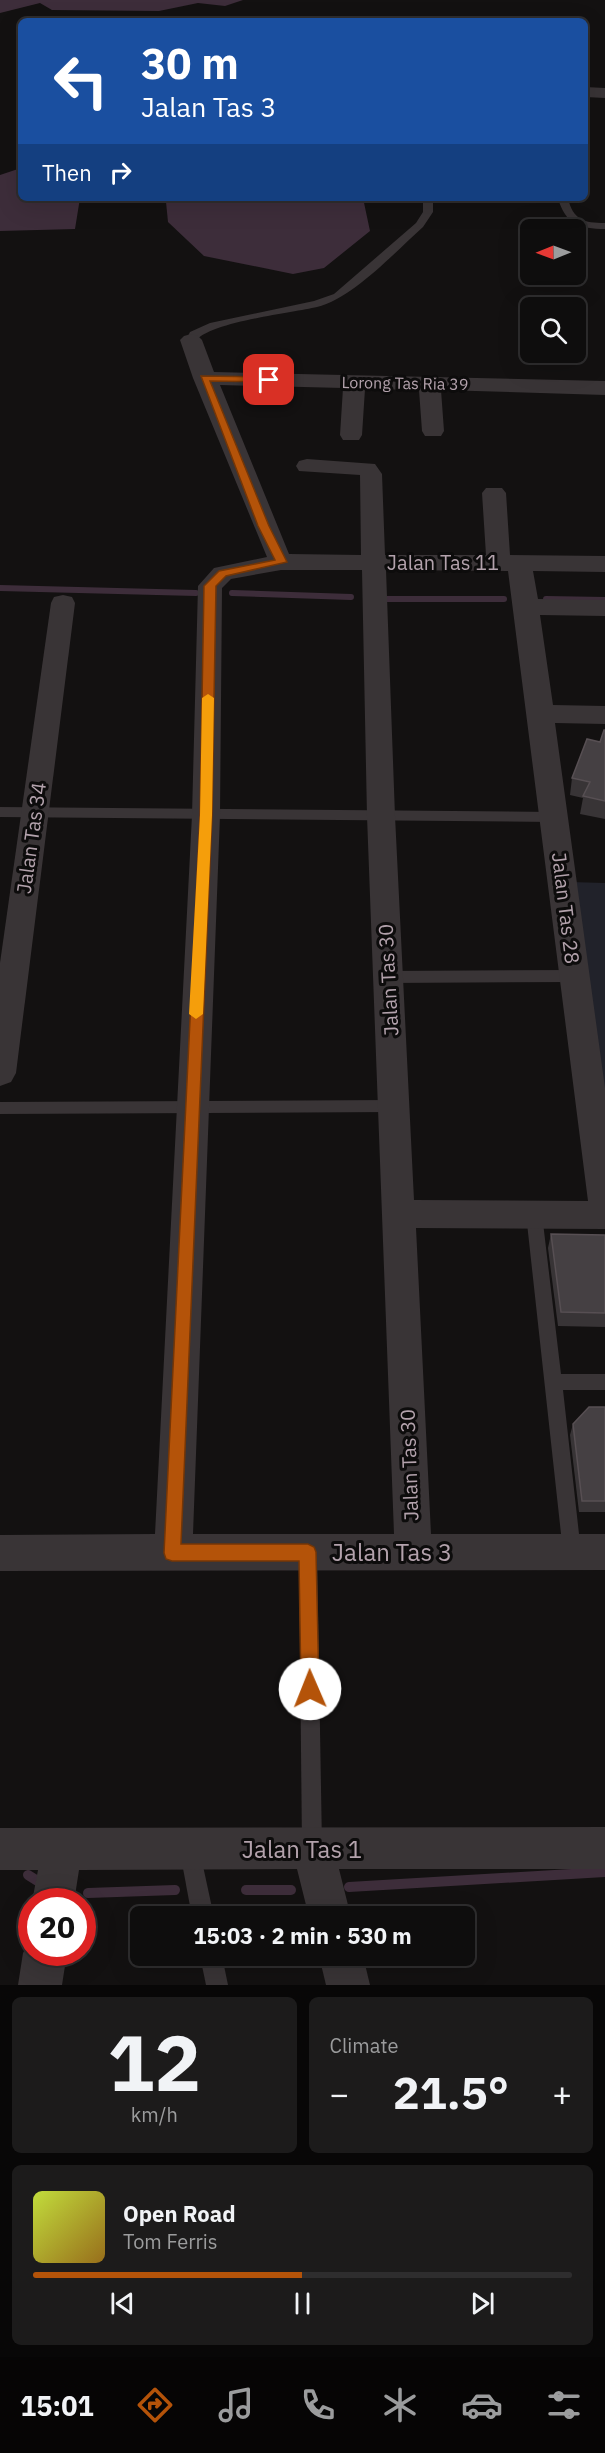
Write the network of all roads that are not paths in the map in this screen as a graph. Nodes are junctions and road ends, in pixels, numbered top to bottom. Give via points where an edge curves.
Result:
1 (588, 92) edge
2 (605, 93) edge
3 (428, 201) edge
4 (563, 201) edge
5 (605, 226) edge
6 (191, 340) joint
7 (204, 378) junction
8 (354, 382) junction
9 (429, 383) junction
10 (605, 388) edge
11 (433, 431) dead end
12 (351, 435) dead end
13 (307, 466) dead end
14 (494, 494) dead end
15 (281, 562) junction
16 (372, 562) junction
17 (508, 563) junction
18 (605, 564) edge
19 (63, 603) dead end
20 (527, 607) junction
21 (605, 608) edge
22 (541, 714) junction
23 (605, 715) edge
24 (0, 812) edge
25 (35, 812) junction
26 (206, 815) junction
27 (381, 816) junction
28 (554, 817) junction
29 (575, 976) junction
30 (388, 977) junction
31 (6, 982) edge
32 (0, 1073) edge
33 (192, 1105) junction
34 (394, 1106) junction
35 (0, 1108) edge
36 (605, 1209) edge
37 (400, 1214) junction
38 (534, 1214) junction
39 (605, 1215) edge
40 (553, 1382) junction
41 (605, 1382) edge
42 (0, 1552) edge
43 (308, 1552) junction
44 (413, 1552) junction
45 (588, 1552) edge
46 (172, 1553) junction
47 (605, 1848) edge
48 (0, 1849) edge
49 (62, 1849) junction
50 (190, 1849) junction
51 (313, 1849) junction
52 (55, 1888) edge
53 (201, 1906) edge
54 (327, 1906) edge
55 (43, 1966) edge
56 (213, 1966) edge
57 (343, 1966) edge
58 (40, 1985) edge
59 (217, 1985) edge
60 (348, 1985) edge

1 - 2 street
3 - 6 lane via 428,212 420,225 338,296 317,304 214,325 194,334
4 - 5 lane via 572,221
6 - 7 street
7 - 8 street, Lorong Tas Ria 39
7 - 15 street
8 - 9 street, Lorong Tas Ria 39
8 - 12 street
9 - 10 street, Lorong Tas Ria 39
9 - 11 street
13 - 16 street, Jalan Tas 30 via 368,469
14 - 17 street
15 - 16 street, Jalan Tas 11
15 - 26 street, Jalan Tas 11 via 223,573 210,586
16 - 17 street, Jalan Tas 11
16 - 27 street, Jalan Tas 30
17 - 18 street
17 - 20 street, Jalan Tas 11
19 - 25 street, Jalan Tas 34
20 - 21 street
20 - 22 street, Jalan Tas 28
22 - 23 street
22 - 28 street, Jalan Tas 28
24 - 25 lane
25 - 26 lane
25 - 31 street, Jalan Tas 34
26 - 27 lane
26 - 33 street, Jalan Tas 11
27 - 28 lane
27 - 30 street, Jalan Tas 30
28 - 29 street, Jalan Tas 28
29 - 30 lane
29 - 36 street, Jalan Tas 28
30 - 34 street, Jalan Tas 30
31 - 32 street, Jalan Tas 34
33 - 34 lane
33 - 35 lane
33 - 46 street, Jalan Tas 11
34 - 37 street, Jalan Tas 30
37 - 38 street
37 - 44 street, Jalan Tas 30
38 - 39 street
38 - 40 lane
40 - 41 lane
40 - 45 lane
42 - 46 street, Jalan Tas 3
43 - 44 street, Jalan Tas 3
43 - 46 street, Jalan Tas 3
43 - 51 lane
44 - 45 street, Jalan Tas 3
47 - 51 street, Jalan Tas 1
48 - 49 street, Jalan Tas 1
49 - 50 street, Jalan Tas 1
49 - 52 street
50 - 51 street, Jalan Tas 1
50 - 53 lane
51 - 54 street
55 - 58 street
56 - 59 lane
57 - 60 street

